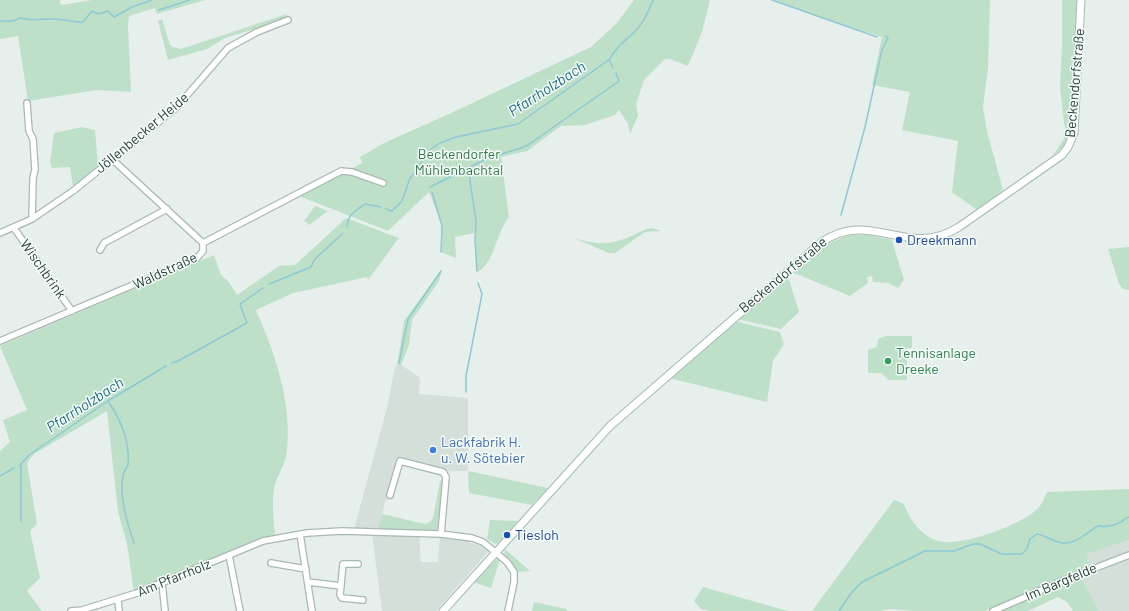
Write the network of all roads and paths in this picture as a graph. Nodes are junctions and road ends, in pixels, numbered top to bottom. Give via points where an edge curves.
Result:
1 (1081, 0) edge
2 (288, 20) dead end
3 (27, 103) dead end
4 (113, 160) junction
5 (383, 183) dead end
6 (167, 209) junction
7 (32, 219) junction
8 (14, 228) junction
9 (0, 233) edge
10 (203, 243) junction
11 (100, 250) dead end
12 (72, 311) junction
13 (0, 341) edge
14 (390, 495) dead end
15 (300, 534) junction
16 (441, 534) junction
17 (496, 552) junction
18 (229, 555) junction
19 (1129, 555) edge
20 (271, 563) dead end
21 (358, 564) dead end
22 (306, 569) junction
23 (162, 582) junction
24 (308, 582) junction
25 (341, 586) junction
26 (118, 600) junction
27 (363, 600) dead end
28 (71, 611) edge
29 (119, 611) edge
30 (165, 611) edge
31 (240, 611) edge
32 (312, 611) edge
33 (443, 611) edge
34 (508, 611) edge
35 (993, 611) edge

1 - 17 street, Beckendorfstraße via 1074,133 1062,155 941,237 913,239 869,230 851,230 838,232 825,240 786,271 610,426
2 - 4 street, Jöllenbecker Heide via 257,32 228,48 176,108
3 - 7 street via 35,169
4 - 6 street
4 - 7 street, Jöllenbecker Heide
5 - 10 street, Waldstraße via 352,172 341,171
6 - 10 street
6 - 11 street via 104,243
7 - 8 street, Jöllenbecker Heide
8 - 9 street, Jöllenbecker Heide
8 - 12 street, Wischbrink
10 - 12 street, Waldstraße via 203,251 197,258
12 - 13 street, Waldstraße
14 - 16 street via 400,461 443,472 446,478
15 - 16 street via 336,531
15 - 18 street via 263,541
15 - 22 street
16 - 17 street via 477,540
17 - 33 street, Beckendorfstraße
17 - 34 street via 514,572
18 - 23 street, Am Pfarrholz
18 - 31 street
19 - 35 street, Im Bargfelde
20 - 22 street
21 - 25 street via 343,564
22 - 24 street
23 - 26 street, Am Pfarrholz
23 - 30 street
24 - 25 street
24 - 32 street
25 - 27 street via 342,598
26 - 28 street, Am Pfarrholz
26 - 29 street, Am Pfarrholz

